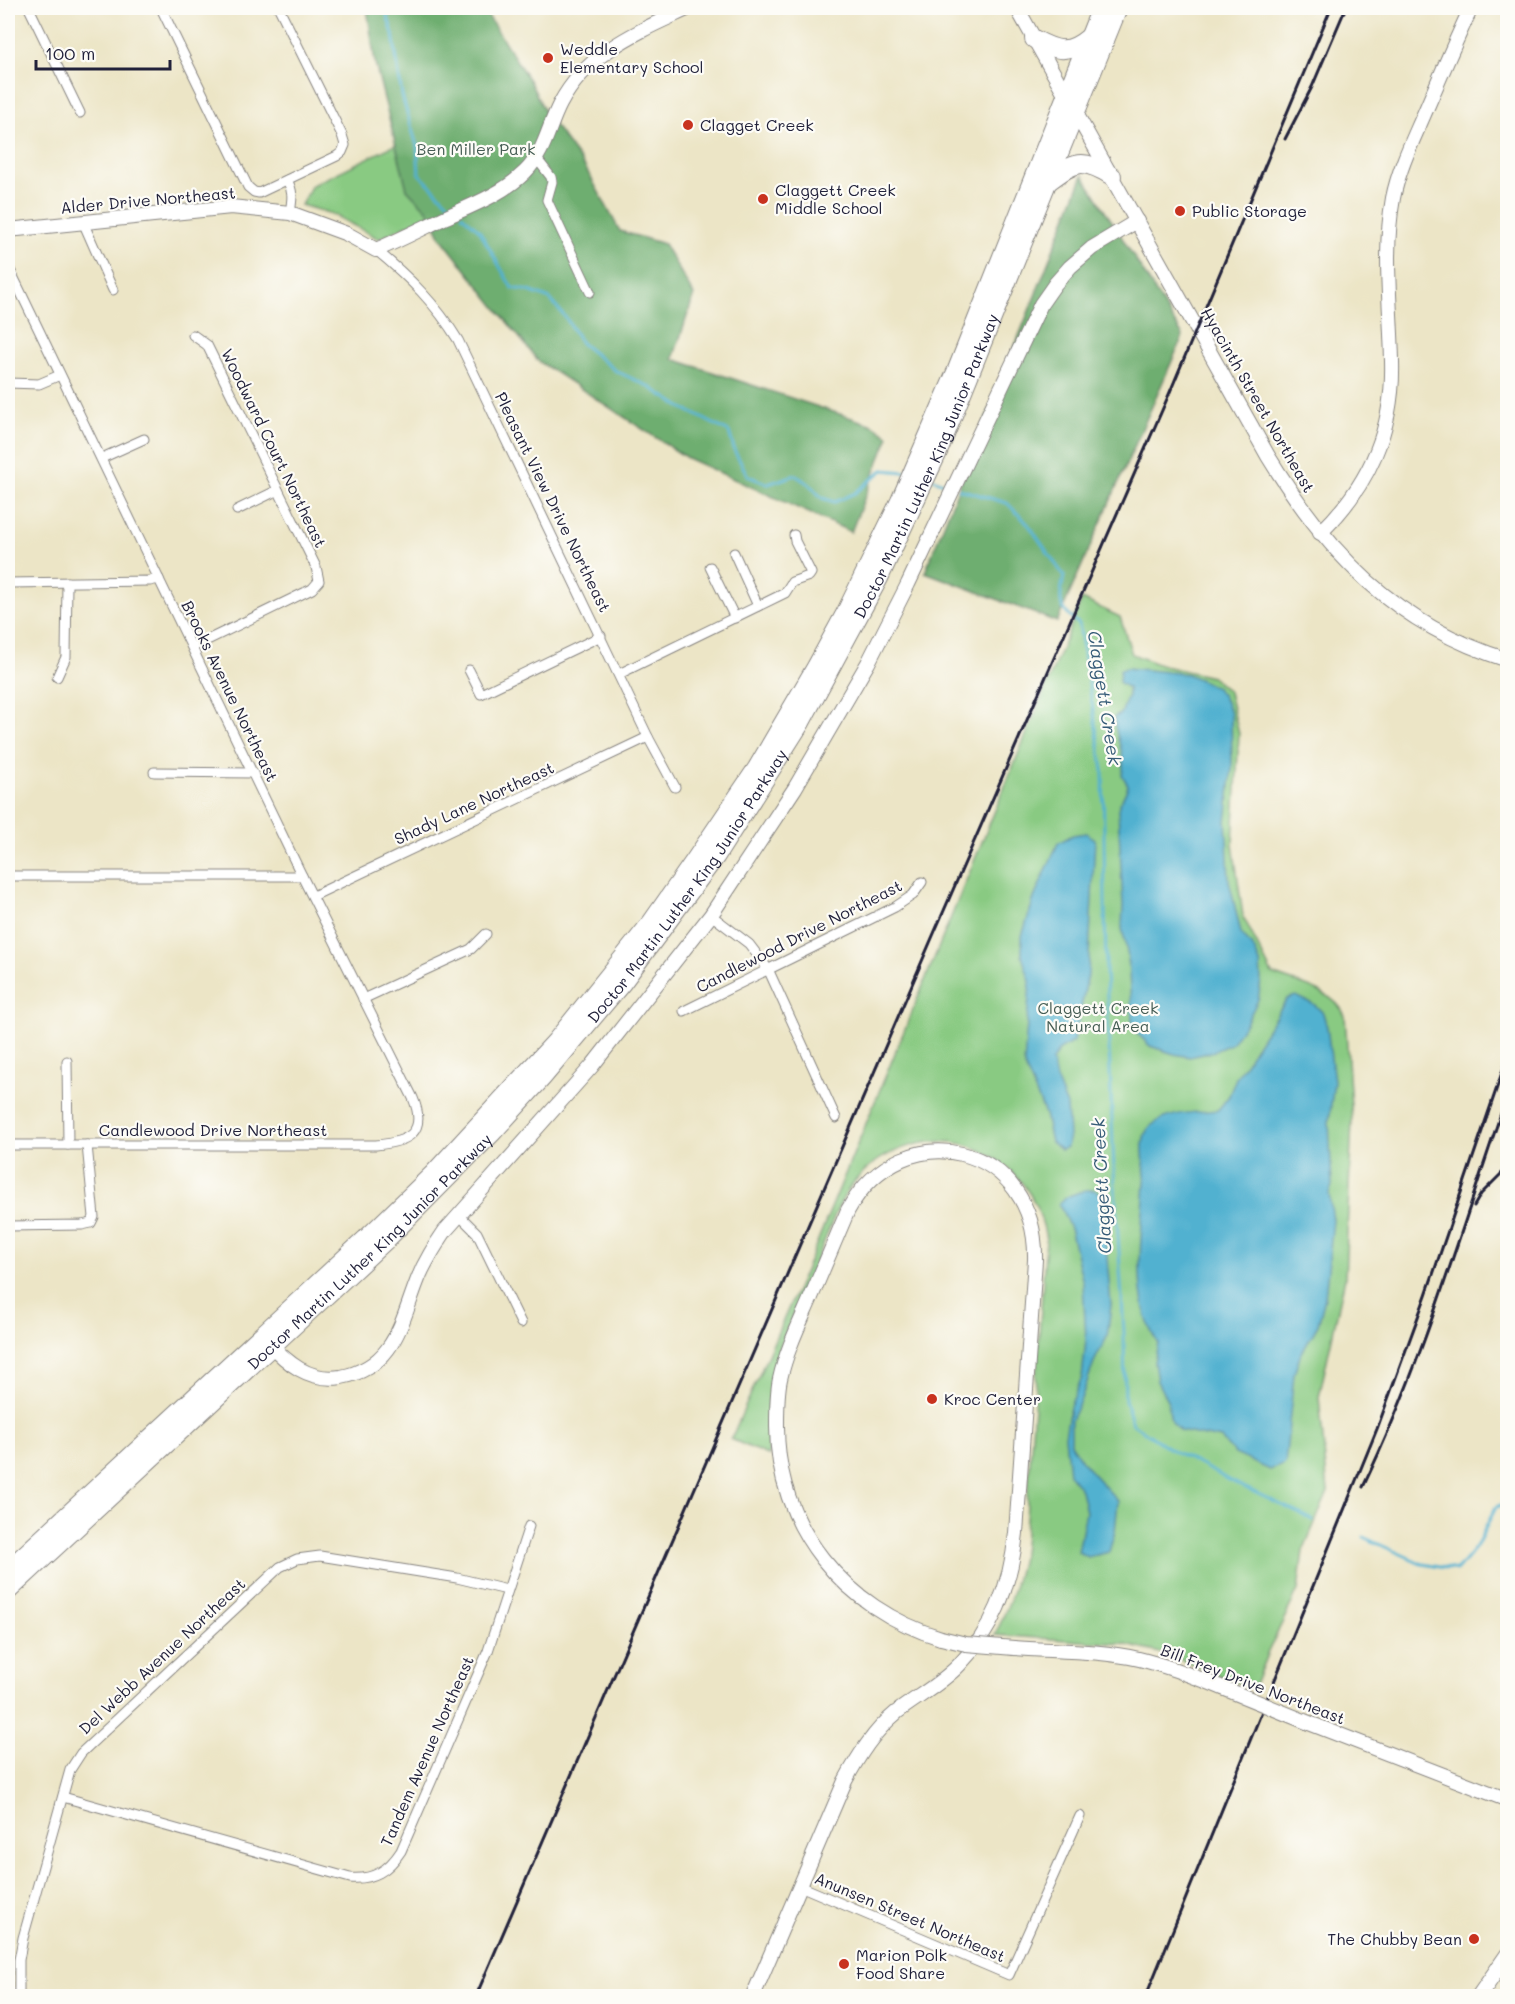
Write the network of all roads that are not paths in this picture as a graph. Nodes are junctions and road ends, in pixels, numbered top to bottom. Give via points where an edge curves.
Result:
1 (29, 8) edge
2 (160, 8) edge
3 (279, 8) edge
4 (689, 8) edge
5 (1017, 8) edge
6 (1101, 8) edge
7 (1118, 8) edge
8 (1471, 8) edge
9 (1089, 37) junction
10 (1034, 39) junction
11 (1066, 93) junction
12 (1076, 111) junction
13 (80, 113) dead end
14 (537, 159) junction
15 (1112, 176) junction
16 (287, 180) junction
17 (1048, 182) junction
18 (290, 213) junction
19 (1137, 221) junction
20 (83, 222) junction
21 (8, 230) edge
22 (376, 250) junction
23 (8, 266) edge
24 (113, 290) dead end
25 (590, 292) dead end
26 (193, 335) dead end
27 (60, 375) junction
28 (8, 383) edge
29 (144, 439) dead end
30 (932, 449) junction
31 (102, 458) junction
32 (278, 489) junction
33 (237, 510) dead end
34 (1320, 533) junction
35 (794, 536) dead end
36 (734, 553) dead end
37 (710, 567) dead end
38 (159, 579) junction
39 (67, 582) junction
40 (8, 583) edge
41 (758, 606) junction
42 (735, 618) junction
43 (600, 636) junction
44 (193, 647) junction
45 (1508, 660) edge
46 (469, 670) dead end
47 (619, 674) junction
48 (57, 677) dead end
49 (648, 736) junction
50 (154, 772) dead end
51 (253, 773) junction
52 (675, 787) dead end
53 (8, 876) edge
54 (303, 876) junction
55 (922, 882) dead end
56 (313, 896) junction
57 (711, 915) junction
58 (486, 934) dead end
59 (768, 969) junction
60 (363, 999) junction
61 (684, 1011) dead end
62 (67, 1061) dead end
63 (836, 1118) dead end
64 (415, 1131) joint
65 (8, 1145) edge
66 (68, 1145) junction
67 (87, 1145) junction
68 (459, 1215) junction
69 (8, 1226) edge
70 (521, 1323) dead end
71 (267, 1341) junction
72 (529, 1526) dead end
73 (8, 1570) edge
74 (507, 1590) junction
75 (8, 1591) edge
76 (63, 1797) junction
77 (1508, 1800) edge
78 (1080, 1816) dead end
79 (800, 1886) junction
80 (1508, 1954) edge
81 (19, 1996) edge
82 (753, 1996) edge
83 (1479, 1996) edge

1 - 13 street
2 - 16 street via 248,187 264,192
3 - 16 street via 345,142 337,156
4 - 14 street via 616,45 591,63 559,106
5 - 10 street, Hyacinth Street Northeast
6 - 9 highway, Doctor Martin Luther King Junior Parkway
7 - 12 highway, Doctor Martin Luther King Junior Parkway
8 - 34 street via 1407,153 1394,196 1387,251 1392,387 1385,428 1358,489
9 - 10 highway via 1068,50 1051,48
9 - 11 highway, Doctor Martin Luther King Junior Parkway
10 - 11 street, Hyacinth Street Northeast
11 - 12 street, Hyacinth Street Northeast
11 - 30 highway, Doctor Martin Luther King Junior Parkway
12 - 15 street, Hyacinth Street Northeast
12 - 17 highway, Doctor Martin Luther King Junior Parkway
14 - 22 street via 514,182 485,199
14 - 25 street via 551,177 549,204
15 - 17 highway via 1082,164 1070,166
15 - 19 street, Hyacinth Street Northeast
16 - 18 street via 293,197
17 - 30 highway, Doctor Martin Luther King Junior Parkway
18 - 20 street, Alder Drive Northeast via 231,207
18 - 22 street, Alder Drive Northeast via 347,234
19 - 34 street, Hyacinth Street Northeast via 1268,456
19 - 57 street via 1092,248 1055,284 1029,329 898,606 838,717
20 - 21 street, Alder Drive Northeast
20 - 24 street
22 - 43 street, Pleasant View Drive Northeast via 422,291 458,340
23 - 27 street, Brooks Avenue Northeast
26 - 32 street, Woodward Court Northeast via 207,345
27 - 28 street via 39,384
27 - 31 street, Brooks Avenue Northeast
29 - 31 street
30 - 71 highway, Doctor Martin Luther King Junior Parkway via 907,503 782,726 651,923 556,1041 489,1115
31 - 38 street, Brooks Avenue Northeast
32 - 33 street
32 - 44 street, Woodward Court Northeast via 319,581 312,589
34 - 45 street, Hyacinth Street Northeast via 1362,577 1411,615 1460,642
35 - 41 street via 811,573 792,582 785,593
36 - 41 street
37 - 42 street
38 - 39 street
38 - 44 street, Brooks Avenue Northeast
39 - 40 street
39 - 48 street via 66,657
41 - 42 street
42 - 47 street
43 - 46 street via 481,694
43 - 47 street, Pleasant View Drive Northeast
44 - 51 street, Brooks Avenue Northeast
47 - 49 street, Pleasant View Drive Northeast
49 - 52 street, Pleasant View Drive Northeast
49 - 56 street, Shady Lane Northeast
50 - 51 street
51 - 54 street, Brooks Avenue Northeast
53 - 54 street
54 - 56 street, Brooks Avenue Northeast
55 - 59 street, Candlewood Drive Northeast via 904,902
56 - 60 street, Brooks Avenue Northeast
57 - 59 street via 749,944
57 - 68 street via 592,1066
58 - 60 street via 471,949
59 - 61 street, Candlewood Drive Northeast
59 - 63 street
60 - 64 street, Brooks Avenue Northeast via 415,1103
62 - 66 street
64 - 67 street, Candlewood Drive Northeast via 401,1141 376,1145
65 - 66 street, Candlewood Drive Northeast
66 - 67 street, Candlewood Drive Northeast
67 - 69 street via 94,1216 91,1222
68 - 70 street via 477,1233
68 - 71 street via 431,1251 390,1348 370,1367 342,1377 318,1377 303,1372
71 - 73 highway, Doctor Martin Luther King Junior Parkway
71 - 75 highway, Doctor Martin Luther King Junior Parkway
72 - 74 street, Tandem Avenue Northeast
74 - 76 street, Del Webb Avenue Northeast via 320,1556 288,1562 81,1753 70,1770
74 - 76 street, Tandem Avenue Northeast via 488,1651 401,1851 378,1875 350,1878
76 - 81 street, Del Webb Avenue Northeast via 23,1938
77 - 79 street, Bill Frey Drive Northeast, bridge via 1175,1669 1137,1658 1102,1654 1014,1648 966,1644 941,1638 884,1614 832,1571 807,1537 783,1477 776,1437 780,1380 787,1355 858,1193 884,1167 917,1154 961,1154 997,1171 1027,1207 1033,1225 1035,1260 1016,1533 1008,1581 992,1620 969,1654 958,1666 870,1739 845,1781
78 - 79 street, Anunsen Street Northeast via 1009,1975
79 - 82 street, Bill Frey Drive Northeast
80 - 83 main road

